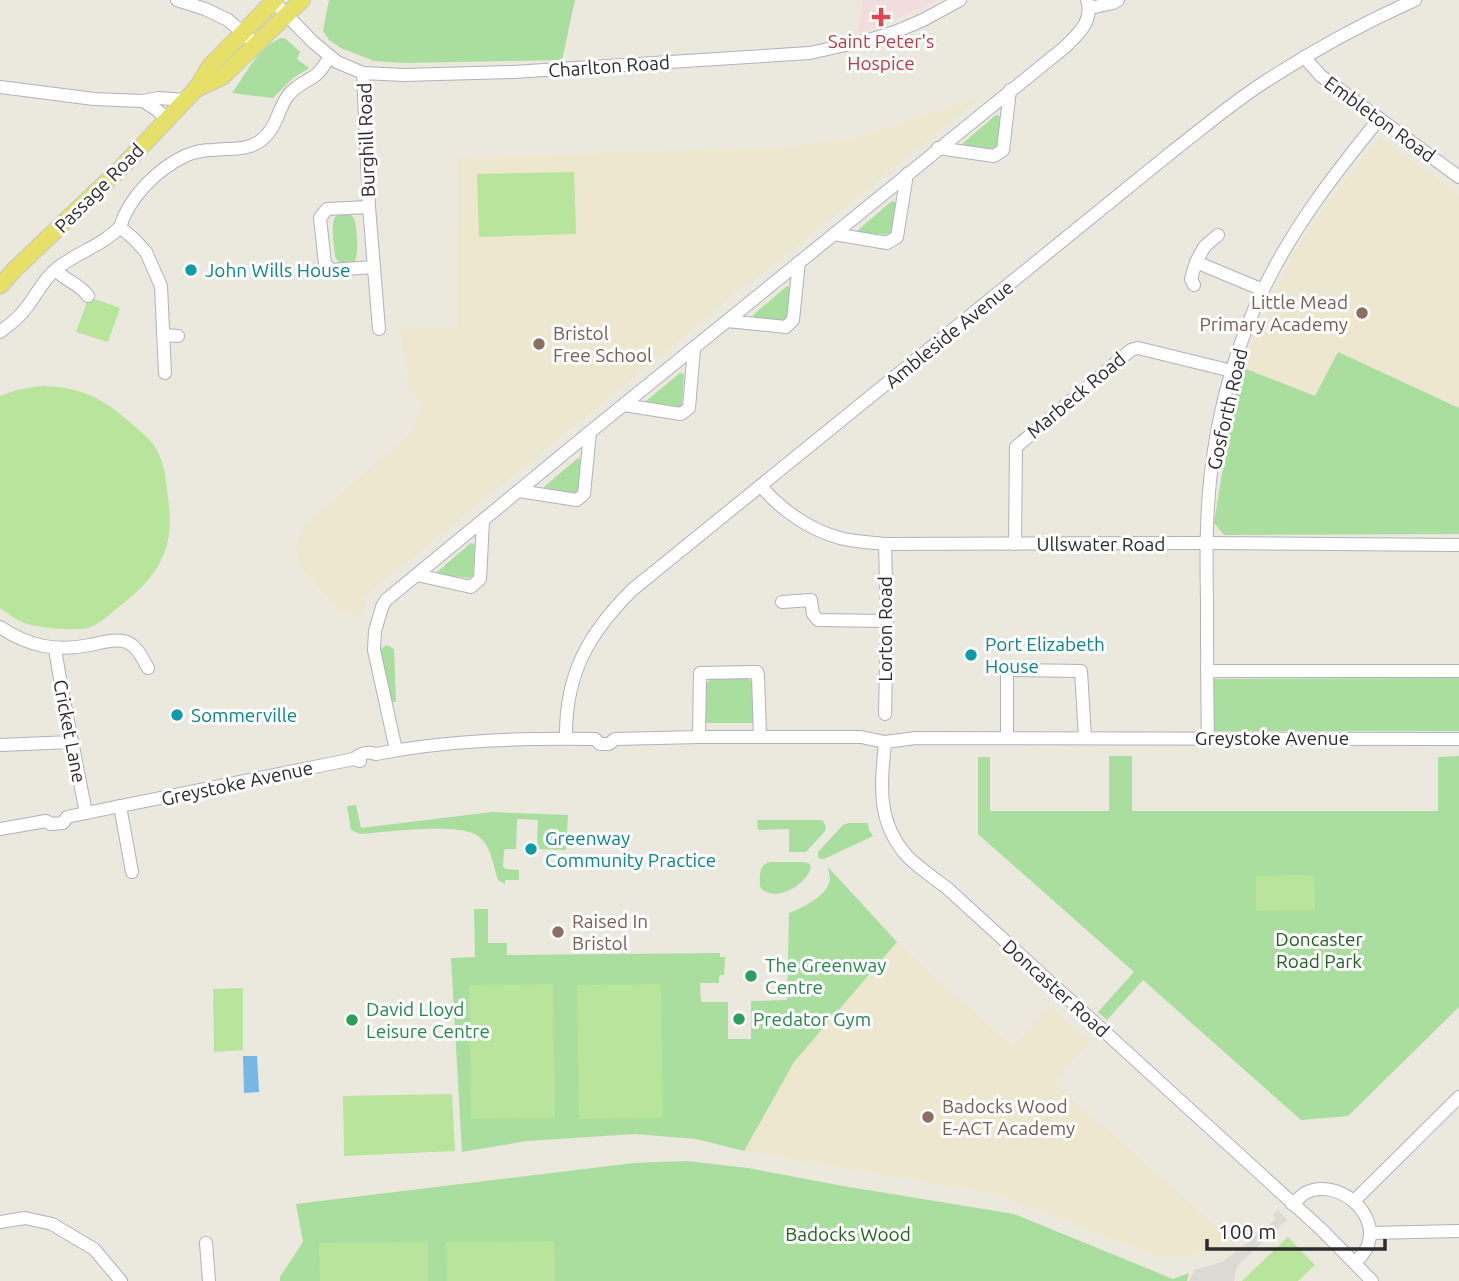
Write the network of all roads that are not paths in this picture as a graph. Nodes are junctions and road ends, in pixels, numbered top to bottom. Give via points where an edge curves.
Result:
1 (177, 0) edge
2 (302, 0) edge
3 (960, 0) edge
4 (1118, 0) edge
5 (1415, 0) edge
6 (274, 1) edge
7 (1089, 4) edge
8 (288, 15) junction
9 (243, 33) junction
10 (257, 45) junction
11 (1304, 57) junction
12 (330, 58) junction
13 (363, 73) junction
14 (0, 87) edge
15 (1010, 90) junction
16 (190, 94) junction
17 (143, 101) junction
18 (167, 119) junction
19 (1379, 119) junction
20 (938, 148) junction
21 (907, 174) junction
22 (1459, 177) edge
23 (369, 207) junction
24 (120, 227) junction
25 (834, 234) junction
26 (1218, 236) dead end
27 (799, 262) junction
28 (1196, 262) junction
29 (374, 267) junction
30 (55, 270) junction
31 (1194, 285) dead end
32 (0, 286) edge
33 (1263, 290) junction
34 (88, 296) dead end
35 (23, 313) junction
36 (727, 321) junction
37 (33, 325) dead end
38 (379, 329) dead end
39 (0, 332) edge
40 (163, 335) junction
41 (178, 336) dead end
42 (694, 349) junction
43 (1232, 372) junction
44 (165, 373) dead end
45 (624, 405) junction
46 (590, 432) junction
47 (761, 486) junction
48 (519, 491) junction
49 (483, 521) junction
50 (1206, 543) junction
51 (885, 544) junction
52 (1015, 544) junction
53 (1459, 545) edge
54 (417, 575) junction
55 (782, 602) dead end
56 (887, 621) junction
57 (0, 627) edge
58 (55, 649) junction
59 (148, 668) dead end
60 (1207, 671) junction
61 (1459, 671) edge
62 (885, 714) dead end
63 (699, 737) junction
64 (760, 737) junction
65 (1085, 737) junction
66 (566, 738) junction
67 (1007, 738) junction
68 (1208, 738) junction
69 (1459, 739) edge
70 (72, 742) junction
71 (885, 742) junction
72 (0, 745) edge
73 (396, 750) junction
74 (120, 806) junction
75 (86, 813) junction
76 (0, 829) edge
77 (132, 872) dead end
78 (1459, 1097) edge
79 (1354, 1200) junction
80 (1292, 1204) junction
81 (0, 1222) edge
82 (1459, 1231) edge
83 (1370, 1233) junction
84 (206, 1243) dead end
85 (1354, 1263) junction
86 (121, 1281) edge
87 (209, 1281) edge
88 (1372, 1281) edge

1 - 9 street via 228,20
2 - 8 main road, Passage Road
3 - 13 street, Charlton Road via 895,32 810,53 513,72
4 - 7 street
5 - 11 street, Ambleside Avenue
6 - 8 street, Charlton Road
6 - 9 main road, Passage Road
7 - 15 street via 1082,31
8 - 10 main road, Passage Road
8 - 12 street, Charlton Road
9 - 10 street
9 - 16 main road, Passage Road
10 - 16 main road, Passage Road via 222,77
11 - 19 street, Embleton Road via 1321,76
11 - 47 street, Ambleside Avenue via 1173,151
12 - 13 street, Charlton Road
12 - 24 street via 315,76 288,95 269,134 258,143 243,149 190,153 175,161 138,195
13 - 23 street, Burghill Road
14 - 17 street
15 - 20 street
15 - 20 street via 1003,150 994,156
16 - 17 street
16 - 18 main road, Passage Road
17 - 18 street
18 - 32 main road, Passage Road
19 - 22 street, Embleton Road
19 - 33 street, Gosforth Road via 1313,205
20 - 21 street
21 - 25 street
21 - 25 street via 897,237 887,243
23 - 29 street, Burghill Road
23 - 29 street, Burghill Road via 327,209 320,218 327,268
24 - 30 street
24 - 40 street via 146,252 158,278
25 - 27 street
26 - 28 street
27 - 36 street
27 - 36 street via 793,320 786,327
28 - 31 street via 1191,279
28 - 33 street
29 - 38 street, Burghill Road
30 - 34 street
30 - 35 street
33 - 43 street, Gosforth Road
35 - 37 street
35 - 39 street
36 - 42 street
40 - 41 street
40 - 44 street
42 - 45 street
42 - 45 street via 689,408 681,414
43 - 50 street, Gosforth Road via 1213,456
43 - 52 street, Marbeck Road via 1131,350 1016,447
45 - 46 street
46 - 48 street
46 - 48 street via 584,494 577,500
47 - 51 street, Ullswater Road via 779,506 814,528 842,539
47 - 66 street, Ambleside Avenue via 632,590 601,623 573,677
48 - 49 street
49 - 54 street
49 - 54 street via 480,579 471,587
50 - 52 street, Ullswater Road
50 - 53 street, Ullswater Road
50 - 60 street, Gosforth Road
51 - 52 street, Ullswater Road
51 - 56 street, Lorton Road
54 - 73 street via 386,600 373,639
55 - 56 street via 811,600 818,620
56 - 62 street, Lorton Road
57 - 58 street via 23,640
58 - 59 street via 125,640
58 - 70 street, Cricket Lane
60 - 61 street
60 - 68 street, Gosforth Road
63 - 64 street, Greystoke Avenue
63 - 64 street via 700,673 757,672
63 - 66 street, Greystoke Avenue via 615,739 600,734 595,739
64 - 71 street, Greystoke Avenue via 861,737
65 - 67 street, Greystoke Avenue
65 - 67 street via 1081,671 1010,670
65 - 68 street, Greystoke Avenue
66 - 73 street, Greystoke Avenue
67 - 71 street, Greystoke Avenue
68 - 69 street, Greystoke Avenue
70 - 72 street
70 - 75 street, Cricket Lane
71 - 80 street, Doncaster Road via 881,800 887,823 908,857
73 - 74 street, Greystoke Avenue via 371,759
74 - 75 street, Greystoke Avenue
74 - 77 street
75 - 76 street, Greystoke Avenue via 58,814 46,821
78 - 79 street
79 - 80 street via 1320,1190 1306,1193
79 - 83 street
80 - 85 street, Doncaster Road
81 - 86 street via 25,1218 52,1224 94,1249
82 - 83 street
83 - 85 street via 1368,1245
84 - 87 street
85 - 88 street, Doncaster Road

